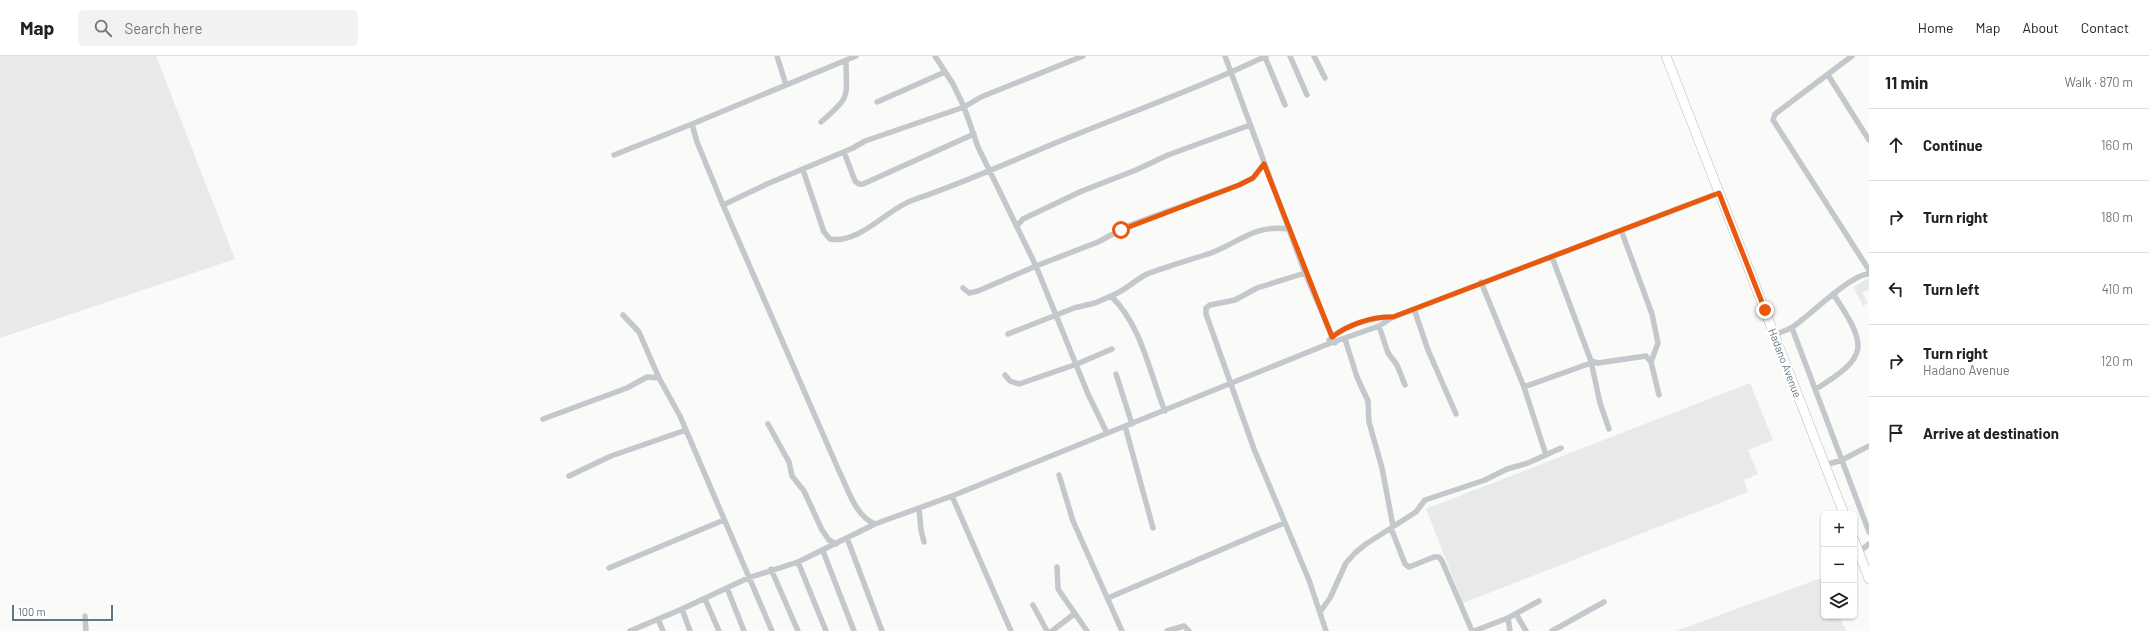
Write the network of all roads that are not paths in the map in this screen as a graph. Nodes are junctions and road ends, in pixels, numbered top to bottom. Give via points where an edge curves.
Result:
1 (776, 56) edge
2 (856, 56) edge
3 (936, 56) edge
4 (1083, 56) edge
5 (1224, 56) edge
6 (1265, 56) edge
7 (1290, 56) edge
8 (1314, 56) edge
9 (1852, 56) edge
10 (1666, 57) edge
11 (846, 60) junction
12 (945, 72) junction
13 (1231, 73) junction
14 (1828, 75) junction
15 (1325, 78) dead end
16 (786, 85) junction
17 (1307, 95) dead end
18 (877, 102) dead end
19 (1285, 105) dead end
20 (964, 107) junction
21 (822, 122) dead end
22 (692, 124) junction
23 (1250, 125) junction
24 (974, 134) junction
25 (1869, 140) edge
26 (844, 152) junction
27 (614, 155) dead end
28 (1264, 164) junction
29 (990, 169) junction
30 (803, 170) junction
31 (1719, 193) junction
32 (723, 205) junction
33 (1012, 215) junction
34 (1023, 219) junction
35 (1017, 226) junction
36 (1289, 229) junction
37 (1621, 230) junction
38 (1552, 257) junction
39 (1036, 266) junction
40 (1869, 270) edge
41 (1305, 273) junction
42 (1869, 274) edge
43 (1481, 282) junction
44 (963, 288) dead end
45 (1834, 295) junction
46 (1111, 296) junction
47 (1414, 309) junction
48 (623, 315) dead end
49 (1056, 316) junction
50 (1393, 317) junction
51 (1379, 326) junction
52 (1792, 328) junction
53 (1008, 334) dead end
54 (1774, 335) junction
55 (1332, 337) junction
56 (1345, 339) junction
57 (1335, 343) junction
58 (1328, 344) junction
59 (1112, 349) dead end
60 (1652, 354) junction
61 (1644, 356) junction
62 (1591, 362) junction
63 (1650, 362) junction
64 (1077, 364) junction
65 (1116, 374) dead end
66 (1005, 375) dead end
67 (659, 378) junction
68 (1232, 384) junction
69 (1405, 385) dead end
70 (1524, 388) junction
71 (1816, 389) junction
72 (1659, 395) dead end
73 (1165, 411) junction
74 (1456, 414) dead end
75 (543, 419) dead end
76 (768, 424) dead end
77 (1132, 424) junction
78 (1125, 426) junction
79 (1609, 429) dead end
80 (686, 430) junction
81 (1107, 433) junction
82 (1869, 446) edge
83 (1561, 448) dead end
84 (1546, 455) junction
85 (1842, 460) junction
86 (1825, 465) junction
87 (1059, 475) dead end
88 (569, 476) dead end
89 (952, 496) junction
90 (919, 508) junction
91 (1843, 511) edge
92 (724, 520) junction
93 (866, 520) junction
94 (1284, 523) junction
95 (875, 524) junction
96 (1392, 527) junction
97 (866, 528) junction
98 (1154, 528) dead end
99 (1869, 532) edge
100 (847, 538) junction
101 (924, 542) dead end
102 (836, 544) junction
103 (1869, 544) edge
104 (1857, 547) edge
105 (823, 551) junction
106 (1859, 552) junction
107 (798, 562) junction
108 (609, 568) dead end
109 (1057, 568) dead end
110 (771, 569) junction
111 (748, 578) junction
112 (1869, 578) edge
113 (727, 588) junction
114 (1108, 598) junction
115 (705, 599) junction
116 (1539, 601) dead end
117 (1604, 602) dead end
118 (1033, 605) dead end
119 (682, 609) junction
120 (1320, 612) junction
121 (1074, 614) junction
122 (1516, 614) junction
123 (85, 616) dead end
124 (1508, 618) junction
125 (658, 619) junction
126 (633, 630) edge
127 (86, 631) edge
128 (663, 631) edge
129 (690, 631) edge
130 (719, 631) edge
131 (744, 631) edge
132 (772, 631) edge
133 (798, 631) edge
134 (826, 631) edge
135 (854, 631) edge
136 (882, 631) edge
137 (1011, 631) edge
138 (1047, 631) edge
139 (1052, 631) edge
140 (1087, 631) edge
141 (1122, 631) edge
142 (1167, 631) edge
143 (1189, 631) edge
144 (1326, 631) edge
145 (1473, 631) edge
146 (1510, 631) edge
147 (1526, 631) edge
148 (1552, 631) edge

1 - 16 street
2 - 11 street
3 - 12 street
4 - 20 street via 981,97
5 - 13 street
6 - 13 street
6 - 19 street
7 - 17 street
8 - 15 street
9 - 14 street
10 - 31 main road, Hadano Avenue
11 - 16 street
11 - 21 street via 845,100
12 - 18 street
12 - 20 street
13 - 23 street
13 - 29 street via 998,168
14 - 25 street
14 - 40 street via 1775,114 1773,120
16 - 22 street
20 - 24 street
20 - 26 street via 870,139
22 - 27 street
22 - 32 street
23 - 28 street
23 - 34 street via 1168,155
24 - 26 street via 861,184 855,181
24 - 29 street
26 - 30 street
28 - 36 street
28 - 39 street via 1253,178 1239,185 1130,226 1098,242
29 - 30 street via 905,203 874,224 838,241 830,239 824,232
29 - 33 street
30 - 32 street
31 - 37 street
31 - 54 main road, Hadano Avenue
32 - 93 street via 853,500
33 - 34 street
33 - 35 street
34 - 35 street
35 - 39 street
36 - 41 street
36 - 46 street via 1272,227 1259,230 1216,251 1147,274 1126,290
37 - 38 street
37 - 60 street via 1652,314 1658,343 1656,351
38 - 43 street
38 - 62 street
39 - 44 street via 978,291 969,292
39 - 49 street
41 - 55 street
41 - 68 street via 1257,288 1235,300 1206,308 1207,320
42 - 45 street via 1856,278
43 - 47 street
43 - 70 street
45 - 52 street
45 - 71 street via 1859,336 1860,352 1844,374
46 - 49 street
46 - 73 street via 1126,312 1135,330
47 - 50 street
47 - 74 street via 1428,350
48 - 67 street via 639,332
49 - 53 street
49 - 64 street
50 - 51 street
50 - 55 street via 1381,317 1359,323
51 - 56 street
51 - 69 street via 1388,353 1397,365
52 - 54 street
52 - 71 street
54 - 86 main road, Hadano Avenue
55 - 57 street
55 - 58 street
56 - 57 street
56 - 96 street via 1368,401 1369,422 1382,468
57 - 58 street
58 - 68 street
59 - 64 street
60 - 61 street
60 - 63 street
61 - 62 street
61 - 63 street
62 - 70 street
62 - 79 street
63 - 72 street
64 - 66 street via 1019,384 1010,381
64 - 81 street
65 - 77 street
67 - 75 street via 647,377 624,389
67 - 80 street
68 - 73 street
68 - 94 street via 1254,449
70 - 84 street
71 - 85 street
73 - 77 street
76 - 102 street via 789,462 792,476 804,491 822,530
77 - 78 street
78 - 81 street
78 - 98 street
80 - 88 street via 612,456
80 - 92 street
81 - 89 street
82 - 85 street
83 - 84 street
84 - 96 street via 1485,480 1428,499 1418,510
85 - 86 street
85 - 99 street
86 - 91 main road, Hadano Avenue
87 - 114 street via 1073,521
89 - 90 street
89 - 137 street
90 - 95 street
90 - 101 street
92 - 108 street
92 - 111 street
93 - 95 street
93 - 97 street
94 - 114 street
94 - 120 street
95 - 97 street
96 - 120 street via 1366,544 1346,563 1330,598
96 - 145 street via 1405,564 1409,567 1439,557
97 - 100 street
100 - 102 street
100 - 136 street
102 - 105 street
103 - 106 street
104 - 106 main road
105 - 107 street
105 - 135 street
106 - 112 main road
107 - 110 street
107 - 134 street
109 - 121 street via 1058,589
110 - 111 street
110 - 133 street
111 - 113 street
111 - 132 street
113 - 115 street
113 - 131 street
114 - 141 street
115 - 119 street
115 - 130 street
116 - 122 street
117 - 148 street
118 - 138 street
119 - 125 street
119 - 129 street
120 - 144 street
121 - 139 street
121 - 140 street
122 - 124 street
122 - 147 street
123 - 127 street
124 - 145 street
124 - 146 street
125 - 126 street
125 - 128 street
142 - 143 street via 1184,626

